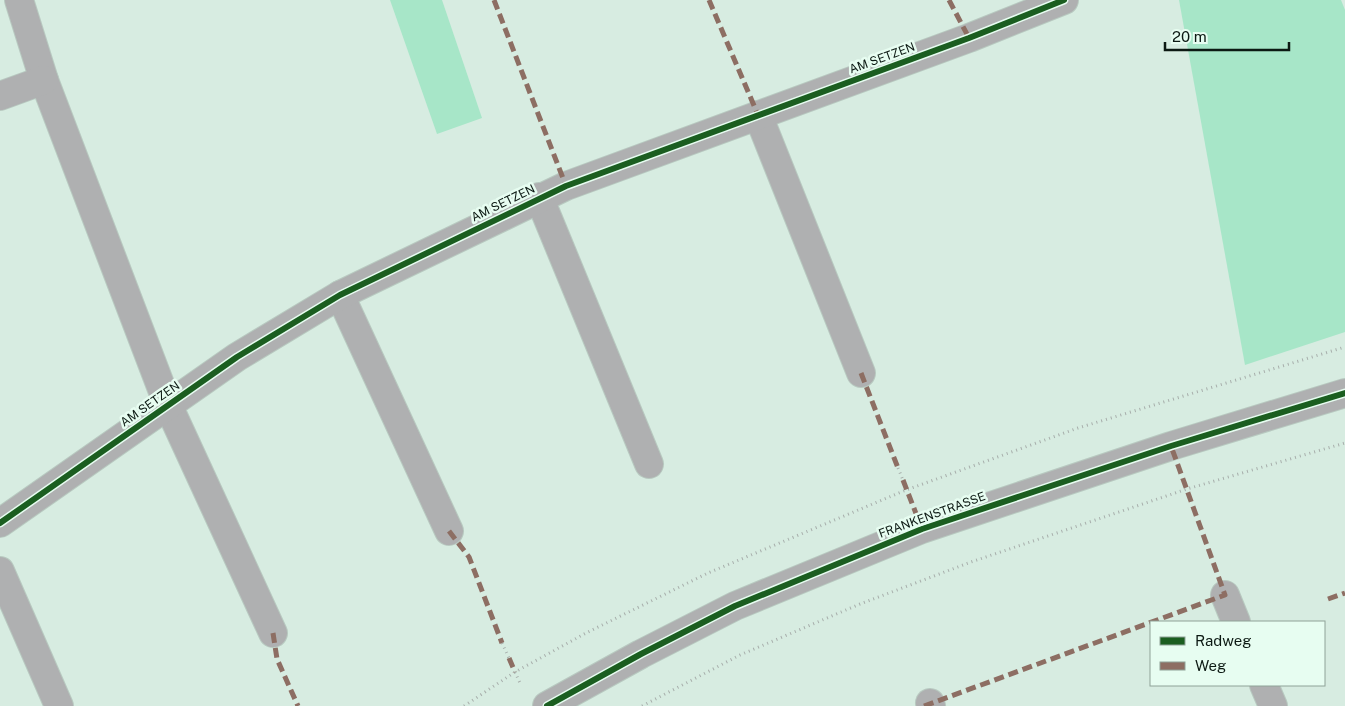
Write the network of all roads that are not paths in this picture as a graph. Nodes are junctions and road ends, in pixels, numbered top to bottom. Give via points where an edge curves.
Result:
1 (19, 0) edge
2 (1064, 0) edge
3 (44, 80) junction
4 (0, 96) edge
5 (758, 115) junction
6 (539, 197) junction
7 (340, 295) junction
8 (861, 373) dead end
9 (1345, 393) edge
10 (168, 405) junction
11 (649, 464) dead end
12 (0, 523) edge
13 (449, 531) dead end
14 (0, 571) edge
15 (1224, 595) dead end
16 (1236, 621) edge
17 (274, 633) dead end
18 (1264, 686) edge
19 (60, 706) edge
20 (547, 706) edge
21 (1273, 706) edge

1 - 3 street, AM SETZEN
2 - 5 street, AM SETZEN via 970,38
3 - 4 street
3 - 10 street, AM SETZEN
5 - 6 street, AM SETZEN
5 - 8 street
6 - 7 street, AM SETZEN
6 - 11 street, AM SETZEN
7 - 10 street, AM SETZEN via 237,357
7 - 13 street
9 - 20 street, FRANKENSTRASSE via 1171,446 922,529 735,606
10 - 12 street, AM SETZEN
10 - 17 street, AM SETZEN
14 - 19 street
15 - 16 street
18 - 21 street

